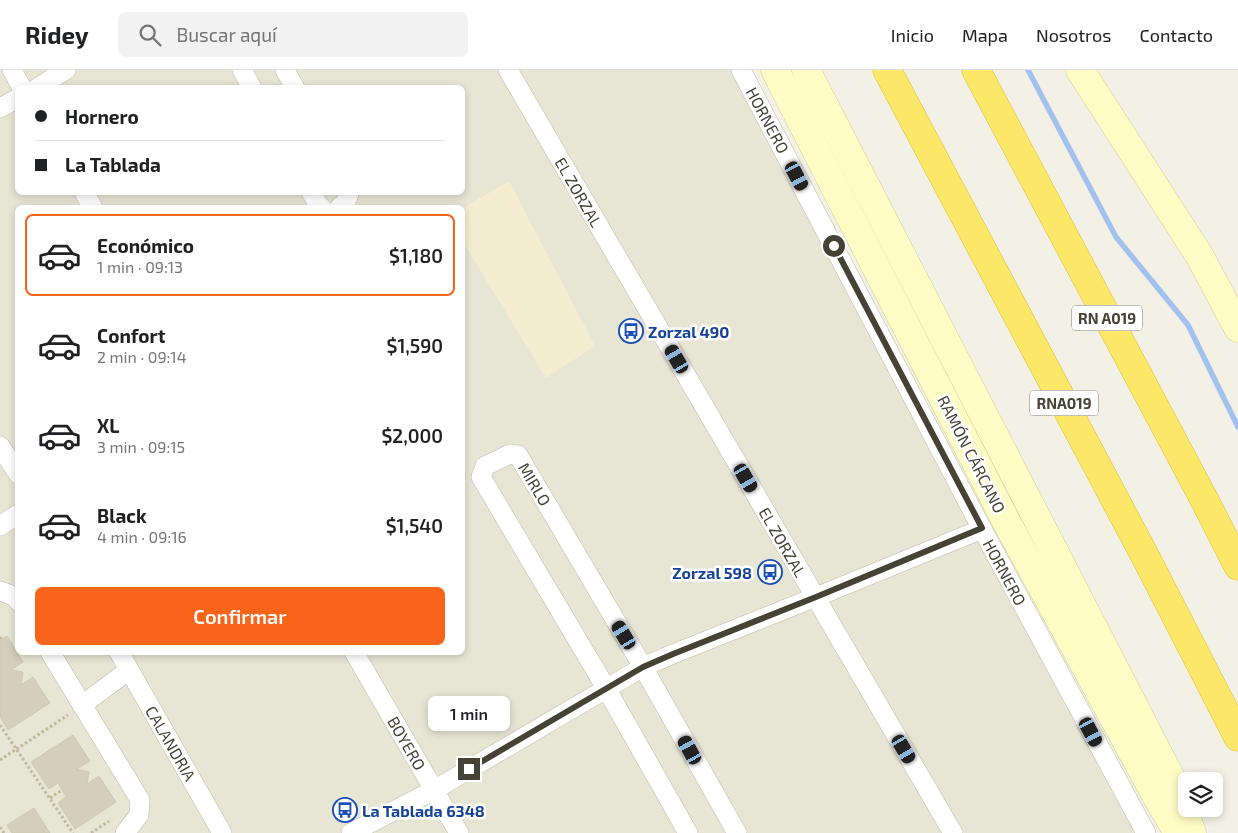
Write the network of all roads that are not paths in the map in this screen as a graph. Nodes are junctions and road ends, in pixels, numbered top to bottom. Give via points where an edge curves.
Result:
1 (12, 70) edge
2 (66, 70) edge
3 (242, 70) edge
4 (285, 70) edge
5 (508, 70) edge
6 (741, 70) edge
7 (775, 70) edge
8 (806, 70) edge
9 (887, 70) edge
10 (976, 70) edge
11 (1080, 70) edge
12 (20, 85) edge
13 (42, 85) edge
14 (250, 85) edge
15 (293, 85) edge
16 (15, 100) edge
17 (0, 108) edge
18 (1238, 328) edge
19 (0, 446) edge
20 (15, 469) edge
21 (15, 516) edge
22 (0, 526) edge
23 (982, 528) junction
24 (1238, 566) edge
25 (0, 591) edge
26 (15, 597) edge
27 (816, 597) junction
28 (52, 655) edge
29 (121, 655) edge
30 (356, 655) edge
31 (643, 667) junction
32 (129, 670) junction
33 (606, 688) junction
34 (82, 705) junction
35 (1238, 737) edge
36 (434, 790) junction
37 (125, 833) edge
38 (222, 833) edge
39 (351, 833) edge
40 (460, 833) edge
41 (688, 833) edge
42 (737, 833) edge
43 (953, 833) edge
44 (1146, 833) edge
45 (1178, 833) edge
46 (1192, 833) edge

1 - 12 street
2 - 13 street
3 - 14 street
4 - 15 street
5 - 27 street, EL ZORZAL
6 - 23 street, HORNERO
7 - 45 main road, RAMÓN CÁRCANO via 1002,512
8 - 46 main road, RAMÓN CÁRCANO via 1176,786
9 - 35 highway, RNA019
10 - 24 highway, RN A019
11 - 18 main road via 1199,255
16 - 17 street
19 - 20 street
21 - 22 street
23 - 27 street
23 - 44 street, HORNERO
25 - 26 street
27 - 31 street
27 - 43 street, EL ZORZAL
28 - 34 street
29 - 32 street, CALANDRIA
30 - 36 street, BOYERO
31 - 33 street
31 - 33 street, MIRLO via 518,455 510,454 485,466 481,477
31 - 42 street, MIRLO
32 - 34 street
32 - 38 street, CALANDRIA
33 - 36 street
33 - 41 street, MIRLO
34 - 37 street via 140,800 139,815
36 - 39 street
36 - 40 street, BOYERO

